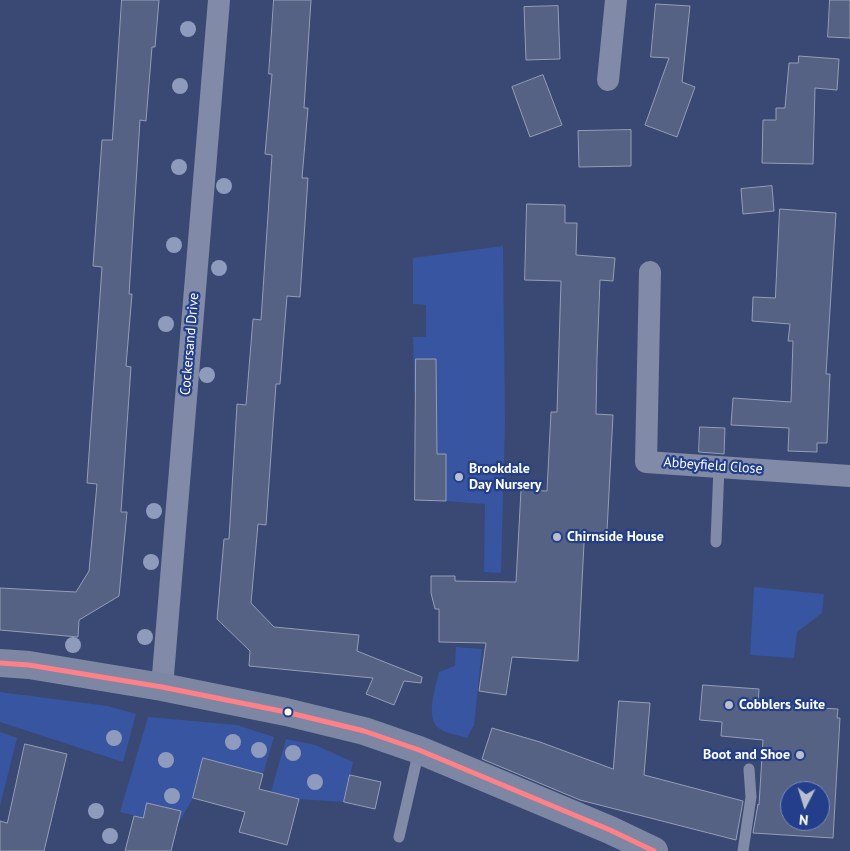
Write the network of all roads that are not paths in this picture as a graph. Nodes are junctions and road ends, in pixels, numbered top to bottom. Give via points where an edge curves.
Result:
1 (219, 0) edge
2 (616, 0) edge
3 (608, 80) dead end
4 (650, 272) dead end
5 (719, 467) junction
6 (850, 476) edge
7 (716, 542) dead end
8 (0, 663) edge
9 (162, 687) junction
10 (419, 750) junction
11 (749, 769) dead end
12 (399, 837) dead end
13 (654, 851) edge
14 (743, 851) edge

1 - 9 street, Cockersand Drive
2 - 3 street
4 - 5 street, Abbeyfield Close via 646,462
5 - 6 street, Abbeyfield Close
5 - 7 lane
8 - 9 street
9 - 10 street via 364,731
10 - 12 lane
10 - 13 street
11 - 14 lane via 751,797

